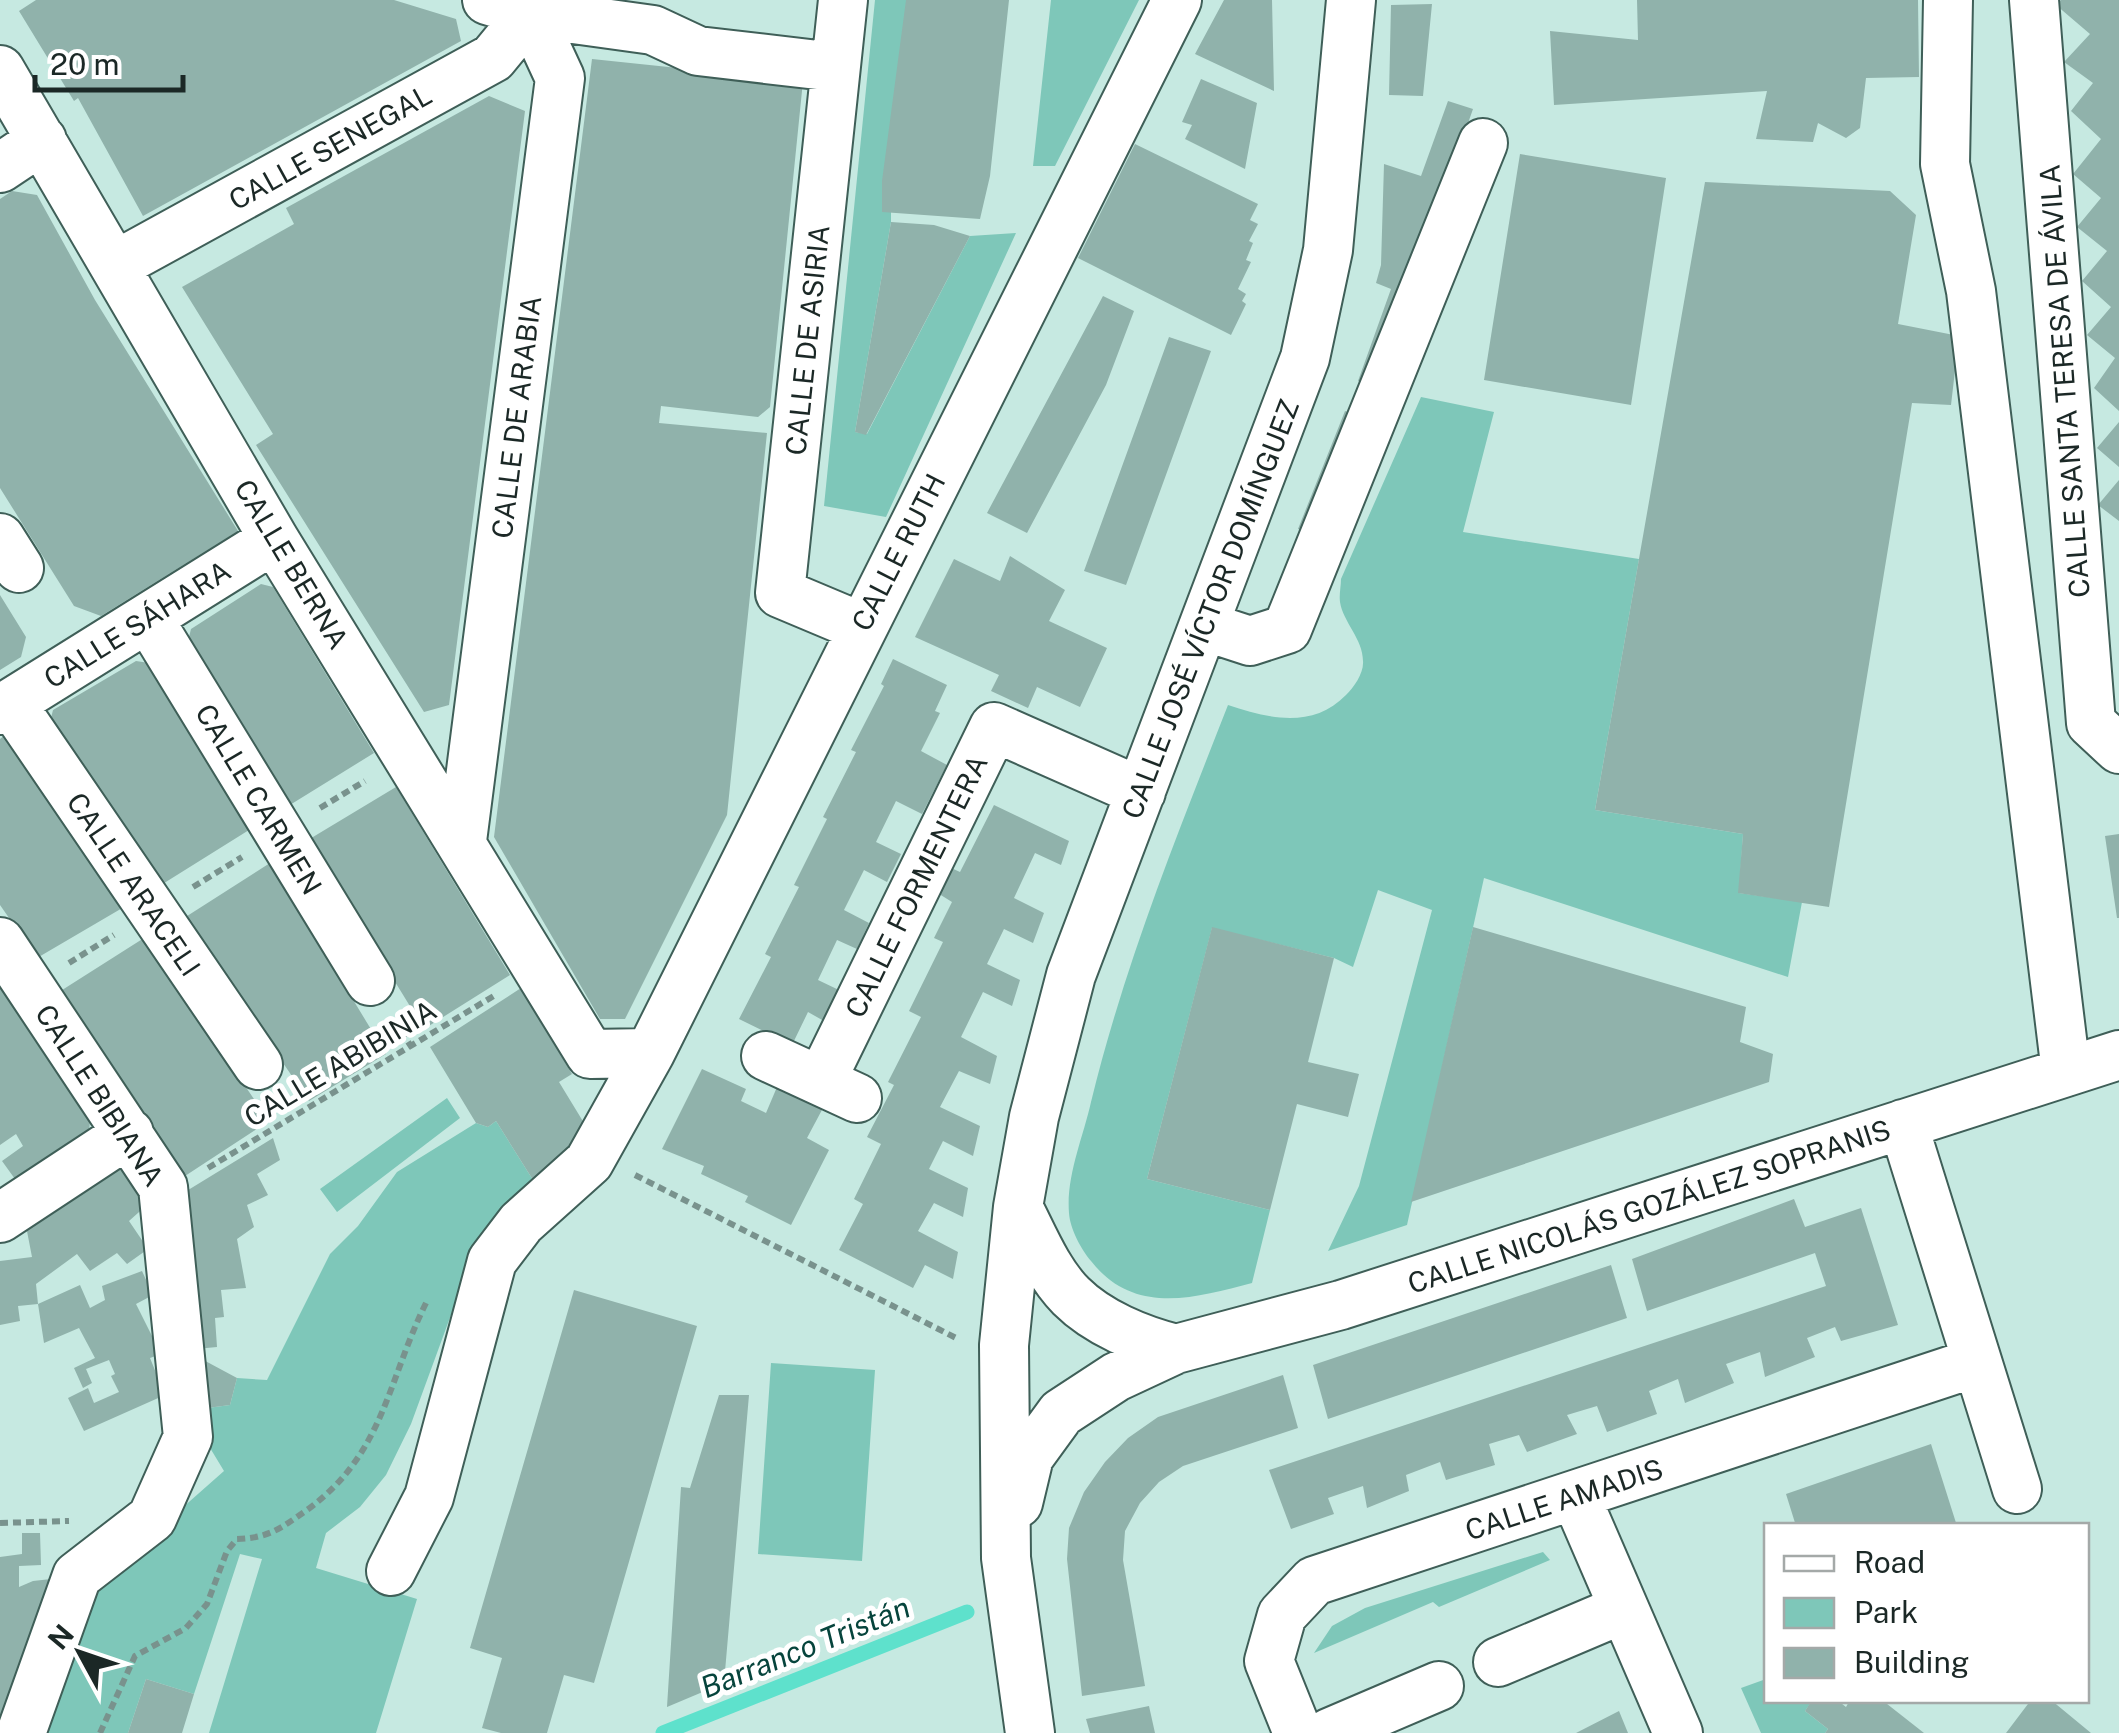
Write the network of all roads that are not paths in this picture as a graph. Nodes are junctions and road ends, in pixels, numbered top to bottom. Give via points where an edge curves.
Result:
1 (843, 0) edge
2 (1177, 0) edge
3 (1350, 0) edge
4 (1948, 0) edge
5 (2034, 0) edge
6 (516, 4) edge
7 (679, 21) edge
8 (836, 68) junction
9 (0, 70) edge
10 (42, 140) junction
11 (1483, 143) dead end
12 (0, 168) edge
13 (116, 265) junction
14 (274, 538) junction
15 (148, 618) junction
16 (1204, 626) junction
17 (861, 627) junction
18 (6, 706) edge
19 (2119, 748) edge
20 (1141, 792) junction
21 (462, 841) junction
22 (0, 942) edge
23 (370, 981) dead end
24 (650, 1052) junction
25 (2119, 1054) edge
26 (766, 1056) dead end
27 (258, 1065) dead end
28 (2066, 1072) junction
29 (1903, 1124) junction
30 (129, 1133) junction
31 (1018, 1207) junction
32 (0, 1218) edge
33 (1176, 1349) junction
34 (1977, 1362) junction
35 (2017, 1490) dead end
36 (1574, 1495) junction
37 (1006, 1558) junction
38 (391, 1571) dead end
39 (1624, 1609) junction
40 (1498, 1662) dead end
41 (1439, 1686) dead end
42 (21, 1733) edge
43 (1030, 1733) edge
44 (1298, 1733) edge
45 (1328, 1733) edge
46 (1678, 1733) edge

1 - 8 street, CALLE DE ASIRIA
2 - 17 street, CALLE RUTH
3 - 16 street, CALLE JOSÉ VÍCTOR DOMÍNGUEZ via 1328,250 1305,358
4 - 28 street via 1944,164 1972,292
5 - 19 street, CALLE SANTA TERESA DE ÁVILA via 2090,724
6 - 7 street via 652,30
6 - 13 street, CALLE SENEGAL via 493,58
6 - 21 street, CALLE DE ARABIA via 560,78
7 - 8 street via 698,51
8 - 17 street, CALLE DE ASIRIA via 780,593
9 - 10 street, CALLE BERNA
10 - 12 street
10 - 13 street, CALLE BERNA
11 - 16 street via 1287,629 1250,641
13 - 14 street, CALLE BERNA
14 - 15 street, CALLE SÁHARA
14 - 21 street, CALLE BERNA
15 - 18 street, CALLE SÁHARA
15 - 23 street, CALLE CARMEN
16 - 20 street, CALLE JOSÉ VÍCTOR DOMÍNGUEZ
17 - 24 street, CALLE RUTH
18 - 27 street, CALLE ARACELI
20 - 26 street, CALLE FORMENTERA via 994,727 839,1089
20 - 31 street, CALLE JOSÉ VÍCTOR DOMÍNGUEZ via 1071,976
21 - 24 street, CALLE BERNA via 590,1054
22 - 30 street, CALLE BIBIANA
24 - 38 street, CALLE RUTH via 589,1162 521,1222 492,1261 429,1497
25 - 28 street, CALLE NICOLÁS GOZÁLEZ SOPRANIS
28 - 29 street, CALLE NICOLÁS GOZÁLEZ SOPRANIS
29 - 33 street, CALLE NICOLÁS GOZÁLEZ SOPRANIS via 1340,1305
29 - 34 street
30 - 32 street
30 - 42 street, CALLE BIBIANA via 163,1187 188,1437 152,1518 77,1576
31 - 33 street via 1071,1296 1142,1341
31 - 37 street, CALLE JOSÉ VÍCTOR DOMÍNGUEZ via 1004,1345
33 - 37 street, CALLE NICOLÁS GOZÁLEZ SOPRANIS via 1062,1413 1029,1457
34 - 35 street
34 - 36 street, CALLE AMADIS
36 - 39 street
36 - 44 street, CALLE AMADIS via 1314,1581 1282,1615 1269,1661
37 - 43 street
39 - 40 street
39 - 46 street
41 - 45 street

